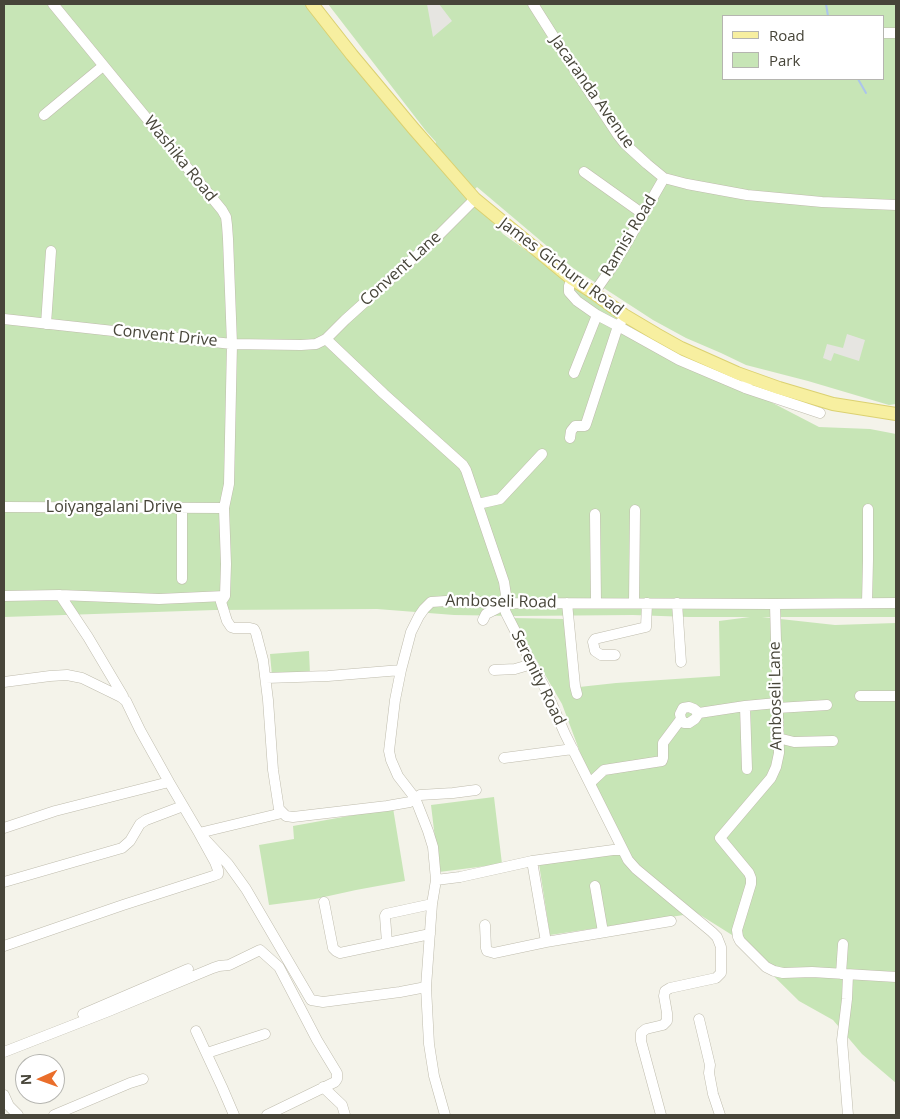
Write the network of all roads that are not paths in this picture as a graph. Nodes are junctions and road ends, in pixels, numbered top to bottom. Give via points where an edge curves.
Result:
1 (53, 4) edge
2 (312, 4) edge
3 (533, 4) edge
4 (103, 66) junction
5 (44, 115) dead end
6 (584, 172) dead end
7 (664, 178) junction
8 (476, 199) junction
9 (896, 206) edge
10 (643, 214) junction
11 (51, 251) dead end
12 (572, 279) junction
13 (594, 293) junction
14 (598, 315) junction
15 (4, 319) edge
16 (621, 321) junction
17 (46, 324) junction
18 (326, 340) junction
19 (232, 344) junction
20 (574, 373) dead end
21 (747, 382) junction
22 (820, 413) dead end
23 (894, 413) edge
24 (570, 438) dead end
25 (542, 454) dead end
26 (478, 504) junction
27 (4, 507) edge
28 (182, 508) junction
29 (224, 508) junction
30 (868, 509) dead end
31 (634, 510) dead end
32 (594, 514) dead end
33 (182, 579) dead end
34 (60, 595) junction
35 (4, 596) edge
36 (225, 596) junction
37 (502, 603) junction
38 (567, 603) junction
39 (596, 603) junction
40 (634, 603) junction
41 (647, 603) junction
42 (677, 603) junction
43 (867, 603) junction
44 (896, 603) edge
45 (775, 604) junction
46 (483, 620) dead end
47 (615, 655) dead end
48 (681, 662) dead end
49 (532, 664) junction
50 (401, 670) junction
51 (494, 670) dead end
52 (266, 678) junction
53 (4, 682) edge
54 (577, 694) dead end
55 (860, 696) dead end
56 (896, 696) edge
57 (126, 701) junction
58 (777, 705) junction
59 (827, 705) dead end
60 (745, 706) junction
61 (778, 738) junction
62 (833, 741) dead end
63 (573, 749) junction
64 (504, 758) dead end
65 (746, 768) dead end
66 (169, 782) junction
67 (590, 783) junction
68 (476, 790) dead end
69 (415, 798) junction
70 (182, 806) junction
71 (282, 813) junction
72 (4, 828) edge
73 (199, 833) junction
74 (623, 850) junction
75 (532, 861) junction
76 (436, 880) junction
77 (4, 882) edge
78 (595, 886) dead end
79 (324, 902) dead end
80 (432, 904) junction
81 (671, 921) dead end
82 (485, 925) dead end
83 (603, 932) junction
84 (430, 934) junction
85 (546, 942) junction
86 (387, 943) junction
87 (843, 944) dead end
88 (4, 946) edge
89 (188, 969) dead end
90 (844, 974) junction
91 (896, 977) edge
92 (426, 987) junction
93 (699, 1019) dead end
94 (196, 1031) dead end
95 (265, 1034) dead end
96 (4, 1048) edge
97 (4, 1052) edge
98 (207, 1053) junction
99 (143, 1079) dead end
100 (324, 1087) junction
101 (4, 1096) edge
102 (6, 1108) edge
103 (18, 1115) edge
104 (54, 1115) edge
105 (234, 1115) edge
106 (267, 1115) edge
107 (345, 1115) edge
108 (445, 1115) edge
109 (661, 1115) edge
110 (720, 1115) edge
111 (848, 1115) edge

1 - 4 street, Washika Road
2 - 8 main road, James Gichuru Road
3 - 7 street, Jacaranda Avenue via 622,139
4 - 5 street
4 - 19 street, Washika Road via 226,218
6 - 10 street
7 - 9 street, Jacaranda Avenue via 747,195
7 - 10 street, Ramisi Road
8 - 12 main road, James Gichuru Road
8 - 18 street, Convent Lane
10 - 13 street, Ramisi Road
11 - 17 street
12 - 13 main road, James Gichuru Road
12 - 14 street via 571,294
13 - 16 main road, James Gichuru Road
14 - 16 street
14 - 20 street
15 - 17 street, Convent Drive
16 - 21 main road, James Gichuru Road via 681,348 697,362
16 - 24 street via 586,424 575,426
17 - 19 street, Convent Drive
18 - 19 street, Convent Drive via 301,345
18 - 26 street, Serenity Road via 463,466
19 - 29 street via 229,484
21 - 22 street
21 - 23 main road, James Gichuru Road via 833,404
25 - 26 street via 500,499
26 - 37 street, Serenity Road via 504,582 506,592
27 - 28 street, Loiyangalani Drive
28 - 29 street, Loiyangalani Drive
28 - 33 street
29 - 36 street
30 - 43 street
31 - 40 street
32 - 39 street
34 - 35 street
34 - 36 street via 159,599
34 - 57 street
36 - 52 street via 221,602 231,627 250,628 256,633
37 - 38 street, Amboseli Road
37 - 46 street
37 - 49 street, Serenity Road
37 - 50 street, Amboseli Road via 431,602 411,632
38 - 39 street, Amboseli Road
38 - 54 street
39 - 40 street, Amboseli Road
40 - 41 street, Amboseli Road
41 - 42 street, Amboseli Road
41 - 47 street via 646,627 593,642 593,648 601,655
42 - 45 street, Amboseli Road
42 - 48 street
43 - 44 street, Amboseli Road
43 - 45 street, Amboseli Road
45 - 58 street, Amboseli Lane
49 - 51 street
49 - 63 street, Serenity Road
50 - 52 street
50 - 69 street, Amboseli Road via 390,751 398,776
52 - 71 street via 273,770
53 - 57 street via 67,675 95,683
55 - 56 street
57 - 66 street
58 - 59 street
58 - 60 street
58 - 61 street, Amboseli Lane
60 - 65 street
60 - 67 street via 699,713 689,723 680,719 663,743 662,761 604,770
61 - 62 street via 794,742
61 - 90 street, Amboseli Lane via 779,753 771,778 720,838 751,878 737,933 740,941 774,971
63 - 64 street
63 - 67 street, Serenity Road
66 - 70 street
66 - 72 street via 55,811
67 - 74 street, Serenity Road
68 - 69 street
69 - 71 street via 387,806 294,818
69 - 76 street, Amboseli Road via 433,847
70 - 73 street
70 - 77 street via 140,824 122,848
71 - 73 street
73 - 88 street via 218,874
73 - 92 street via 246,889 311,1000 323,1002
74 - 75 street
74 - 109 street, Serenity Road via 636,869 712,932 720,947 721,973 716,978 665,991 666,1021 641,1033
75 - 76 street
75 - 85 street
76 - 80 street, Amboseli Road
78 - 83 street
79 - 86 street via 336,951 340,953
80 - 84 street, Amboseli Road
80 - 86 street via 386,914
81 - 83 street
82 - 85 street via 486,948 490,953
83 - 85 street
84 - 86 street
84 - 92 street, Amboseli Road
87 - 90 street
89 - 96 street
90 - 91 street
90 - 111 street via 847,999 842,1040
92 - 108 street, Amboseli Road via 429,1044
93 - 110 street
94 - 98 street
95 - 98 street
97 - 100 street via 260,950 279,968 337,1073 335,1082
98 - 105 street
99 - 104 street
100 - 106 street
100 - 107 street via 342,1105
101 - 102 street
102 - 103 street

